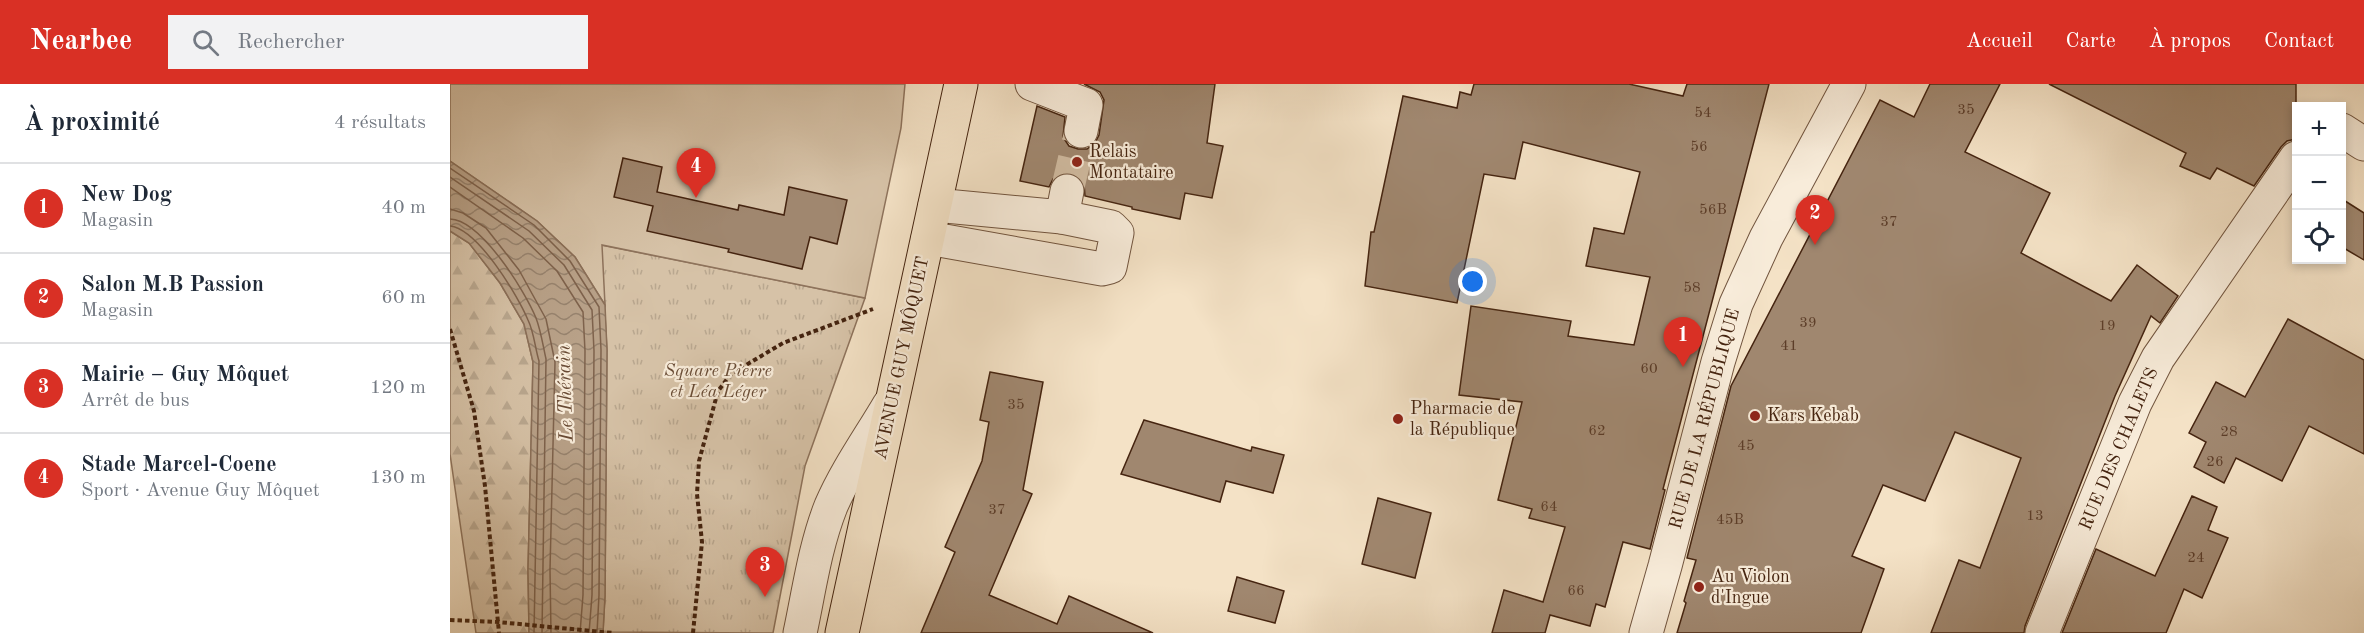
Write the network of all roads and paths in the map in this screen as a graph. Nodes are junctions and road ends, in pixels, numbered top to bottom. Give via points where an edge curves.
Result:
1 (961, 84) edge
2 (1032, 84) edge
3 (1849, 84) edge
4 (1081, 131) tunnel mouth
5 (2346, 133) edge
6 (2364, 144) edge
7 (2292, 164) edge
8 (935, 205) junction
9 (928, 238) junction
10 (874, 309) dead end
11 (450, 329) edge
12 (892, 400) junction
13 (450, 620) edge
14 (498, 622) junction
15 (603, 632) edge
16 (499, 633) edge
17 (613, 633) edge
18 (693, 633) edge
19 (800, 633) edge
20 (842, 633) edge
21 (1646, 633) edge
22 (2042, 633) edge

1 - 8 main road, AVENUE GUY MÔQUET
2 - 4 street via 1086,105
3 - 21 street, RUE DE LA RÉPUBLIQUE via 1766,238 1736,304
5 - 6 street
7 - 22 street, RUE DES CHALETS via 2158,358 2135,404
8 - 9 main road, AVENUE GUY MÔQUET
8 - 9 street via 1064,204 1117,233 1110,267 1102,269
9 - 12 main road, AVENUE GUY MÔQUET
10 - 18 path via 783,343 731,374 718,391 699,461 697,494 702,542
11 - 14 path via 474,411
12 - 19 street via 830,508
12 - 20 main road, AVENUE GUY MÔQUET
13 - 14 path
14 - 15 path
14 - 16 path
15 - 17 path

